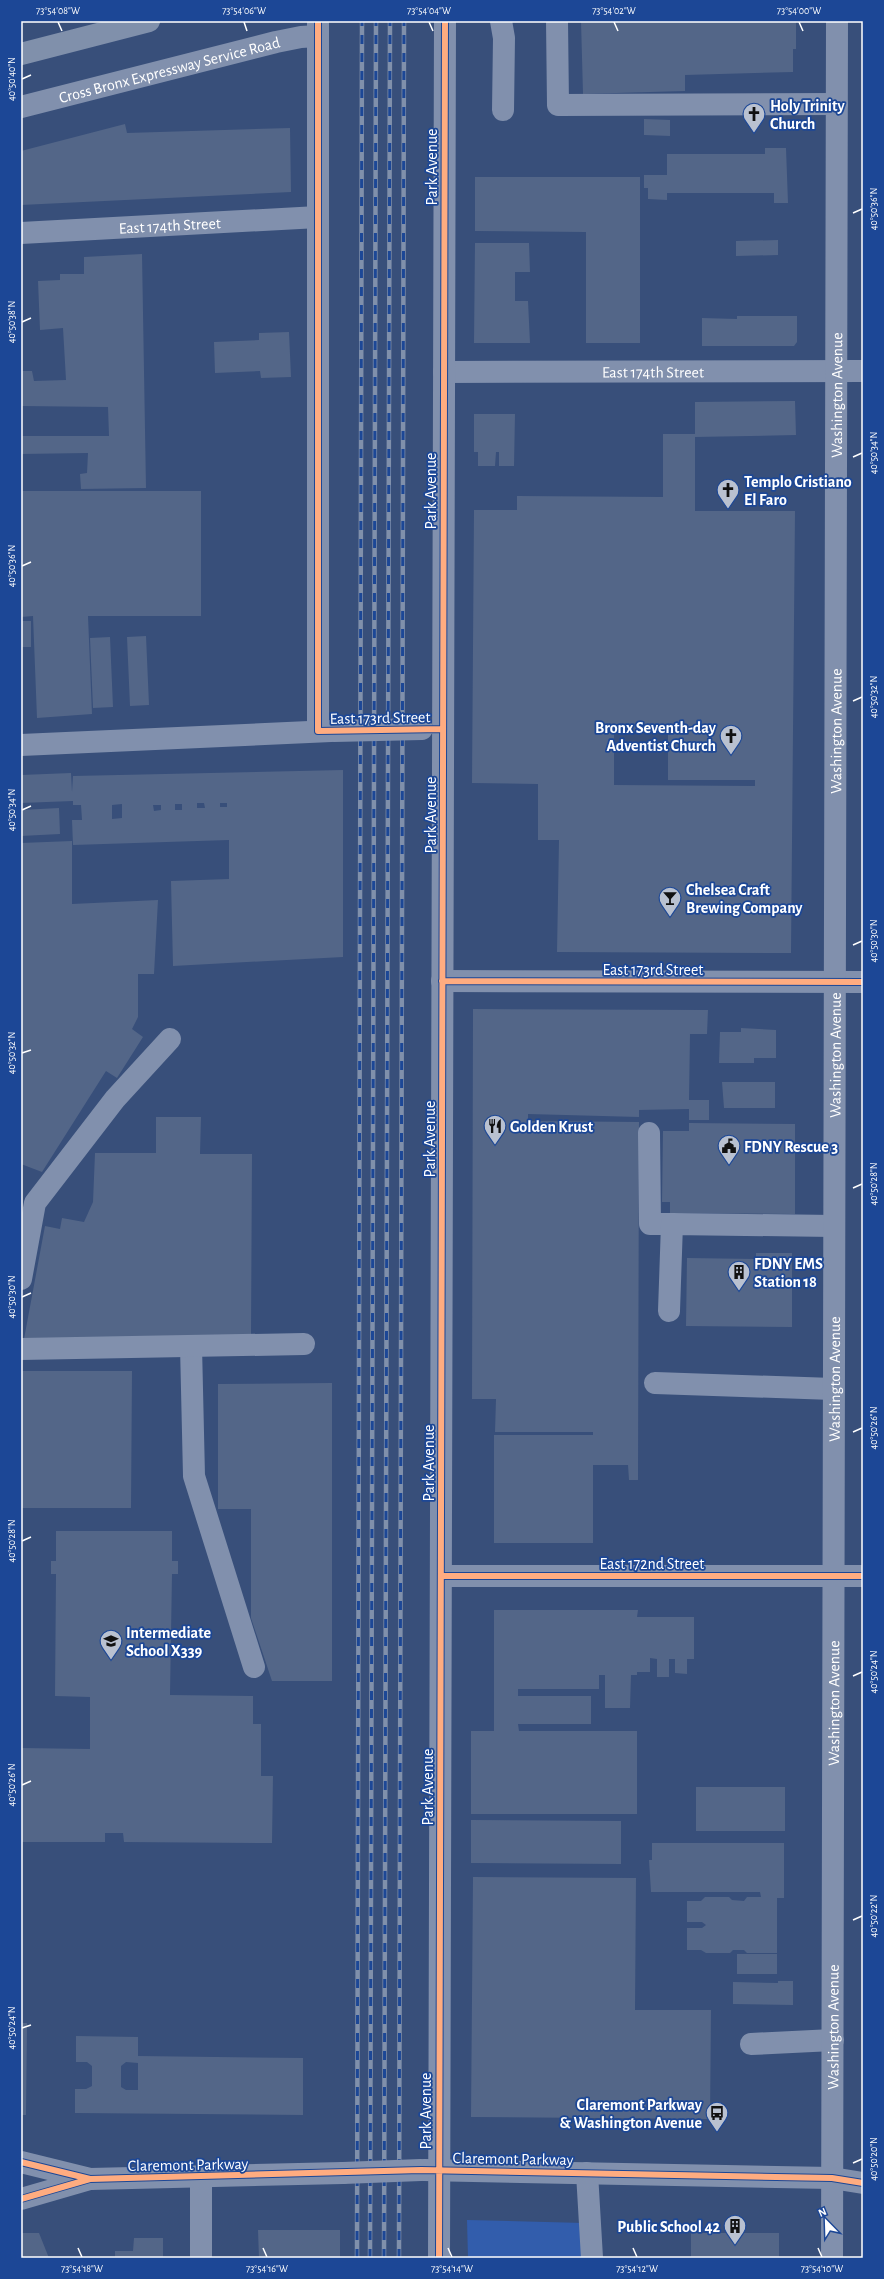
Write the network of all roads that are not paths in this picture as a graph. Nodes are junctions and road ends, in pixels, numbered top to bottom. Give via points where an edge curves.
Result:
1 (149, 21) edge
2 (445, 21) edge
3 (501, 21) edge
4 (557, 21) edge
5 (837, 21) edge
6 (318, 28) edge
7 (21, 54) edge
8 (837, 104) junction
9 (21, 107) edge
10 (503, 110) dead end
11 (318, 217) junction
12 (21, 232) edge
13 (836, 371) junction
14 (863, 371) edge
15 (444, 372) junction
16 (432, 729) junction
17 (326, 731) junction
18 (21, 745) edge
19 (442, 981) junction
20 (834, 982) junction
21 (863, 982) edge
22 (170, 1039) dead end
23 (649, 1133) dead end
24 (672, 1224) junction
25 (834, 1226) junction
26 (22, 1270) edge
27 (669, 1311) dead end
28 (304, 1344) dead end
29 (191, 1346) junction
30 (21, 1350) edge
31 (655, 1383) dead end
32 (834, 1389) junction
33 (441, 1576) junction
34 (833, 1576) junction
35 (863, 1576) edge
36 (254, 1667) dead end
37 (833, 2040) junction
38 (751, 2044) dead end
39 (21, 2162) edge
40 (430, 2170) junction
41 (587, 2173) junction
42 (201, 2176) junction
43 (832, 2178) junction
44 (90, 2179) junction
45 (863, 2183) edge
46 (21, 2199) edge
47 (200, 2258) edge
48 (438, 2258) edge
49 (592, 2258) edge
50 (832, 2258) edge

1 - 7 highway
2 - 15 street, Park Avenue
3 - 10 street via 504,38
4 - 8 street via 558,105
5 - 8 street, Washington Avenue
6 - 9 street, Cross Bronx Expressway Service Road via 301,36
6 - 11 street
8 - 13 street, Washington Avenue
11 - 12 street, East 174th Street
11 - 17 street
13 - 14 street, East 174th Street
13 - 15 street, East 174th Street
13 - 20 street, Washington Avenue
15 - 16 street, Park Avenue
16 - 17 street, East 173rd Street, bridge
16 - 19 street, Park Avenue
17 - 18 street, East 173rd Street
19 - 20 street, East 173rd Street
19 - 33 street, Park Avenue
20 - 21 street, East 173rd Street
20 - 25 street, Washington Avenue
22 - 26 street via 115,1099 36,1203
23 - 24 street via 650,1224
24 - 25 street
24 - 27 street
25 - 32 street, Washington Avenue
28 - 29 street
29 - 30 street
29 - 36 street via 194,1476
31 - 32 street
32 - 34 street, Washington Avenue
33 - 34 street, East 172nd Street
33 - 40 street, Park Avenue
34 - 35 street, East 172nd Street
34 - 37 street, Washington Avenue
37 - 38 street
37 - 43 street, Washington Avenue
39 - 44 street, Claremont Parkway
40 - 41 street, Claremont Parkway
40 - 42 street, Claremont Parkway, bridge
40 - 48 street, Park Avenue
41 - 43 street, Claremont Parkway
41 - 49 street
42 - 44 street, Claremont Parkway
42 - 47 street
43 - 45 street, Claremont Parkway
43 - 50 street, Washington Avenue
44 - 46 street, Claremont Parkway

